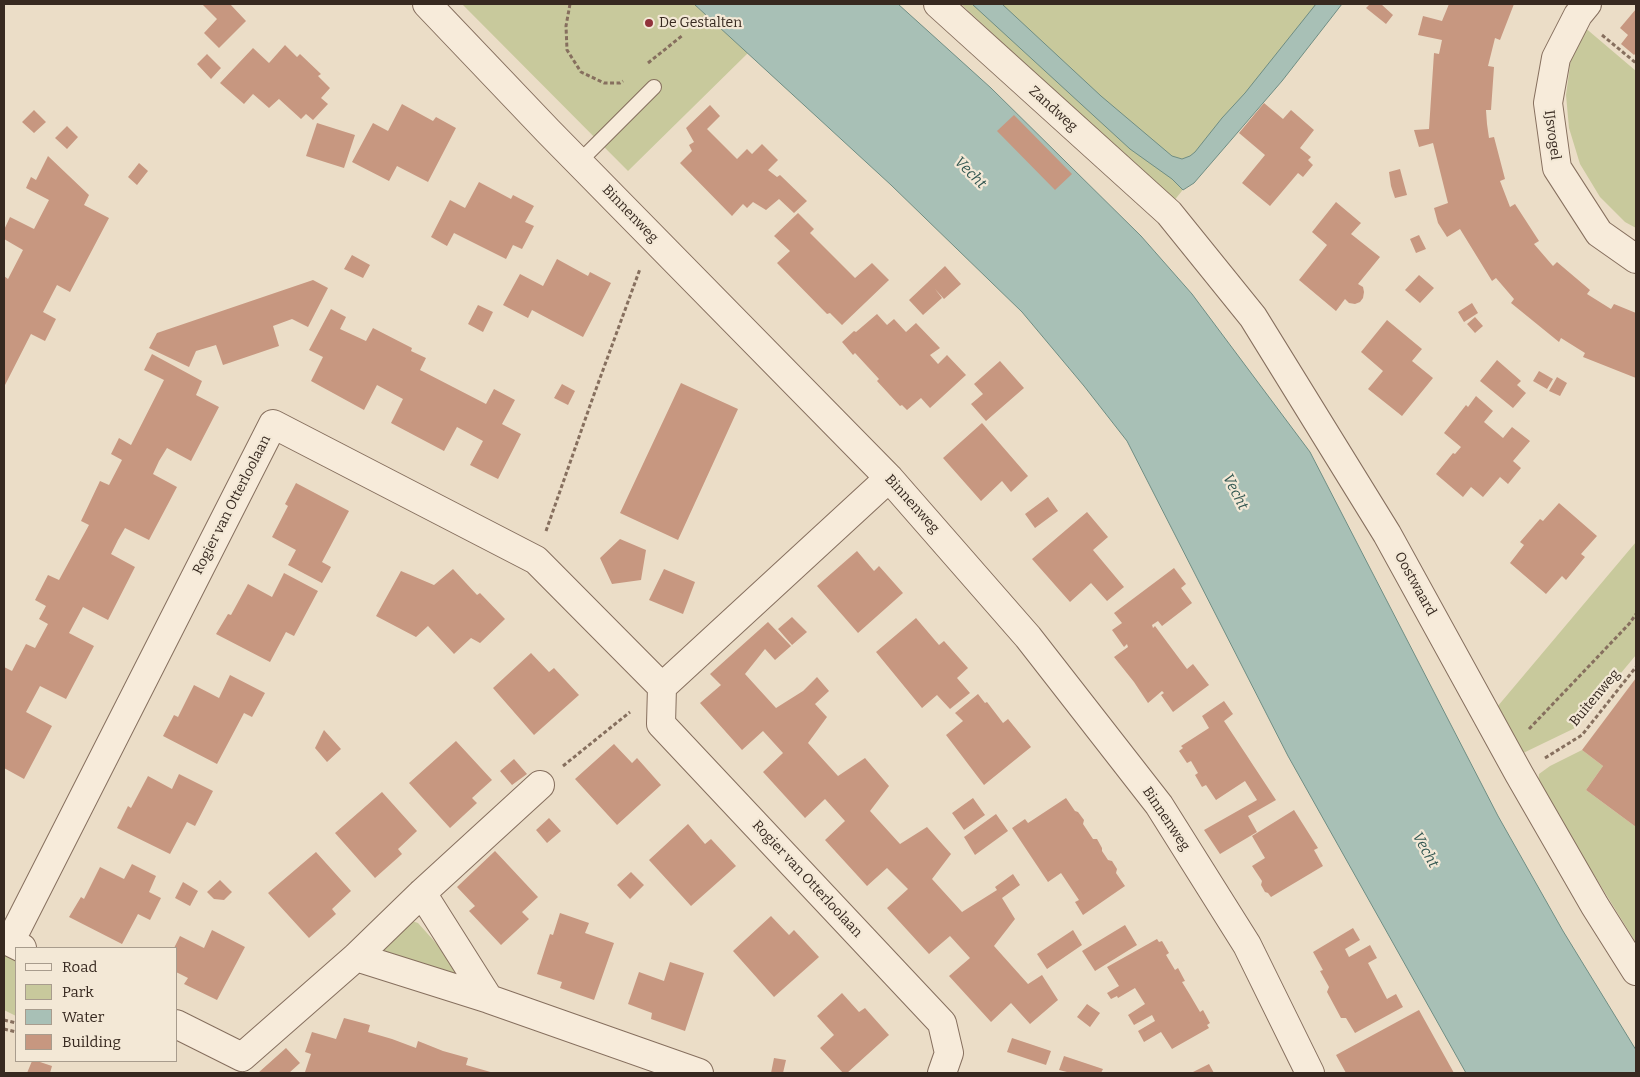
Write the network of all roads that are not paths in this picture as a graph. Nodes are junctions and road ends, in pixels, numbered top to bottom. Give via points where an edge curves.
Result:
1 (426, 4) edge
2 (938, 4) edge
3 (1583, 9) edge
4 (654, 87) dead end
5 (579, 162) junction
6 (1169, 213) joint
7 (1636, 259) edge
8 (889, 478) junction
9 (662, 686) junction
10 (540, 785) road end
11 (422, 893) junction
12 (20, 947) edge
13 (356, 957) junction
14 (1636, 971) edge
15 (489, 999) junction
16 (178, 1025) edge
17 (699, 1073) edge
18 (942, 1073) edge
19 (1310, 1073) edge

1 - 5 street, Binnenweg
2 - 6 street, Zandweg
3 - 7 street, IJsvogel via 1556,58 1548,103 1557,168 1599,233
4 - 5 lane
5 - 8 street, Binnenweg
6 - 14 street, Oostwaard via 1253,317 1387,534 1519,774
8 - 9 street
8 - 19 street, Binnenweg via 1028,637 1159,805 1247,945
9 - 12 street, Rogier van Otterloolaan via 536,560 273,424 10,942
9 - 18 street, Rogier van Otterloolaan via 661,724 942,1023 950,1052
10 - 11 street
11 - 13 street
11 - 15 street
13 - 15 street
13 - 16 street via 242,1057
15 - 17 street

